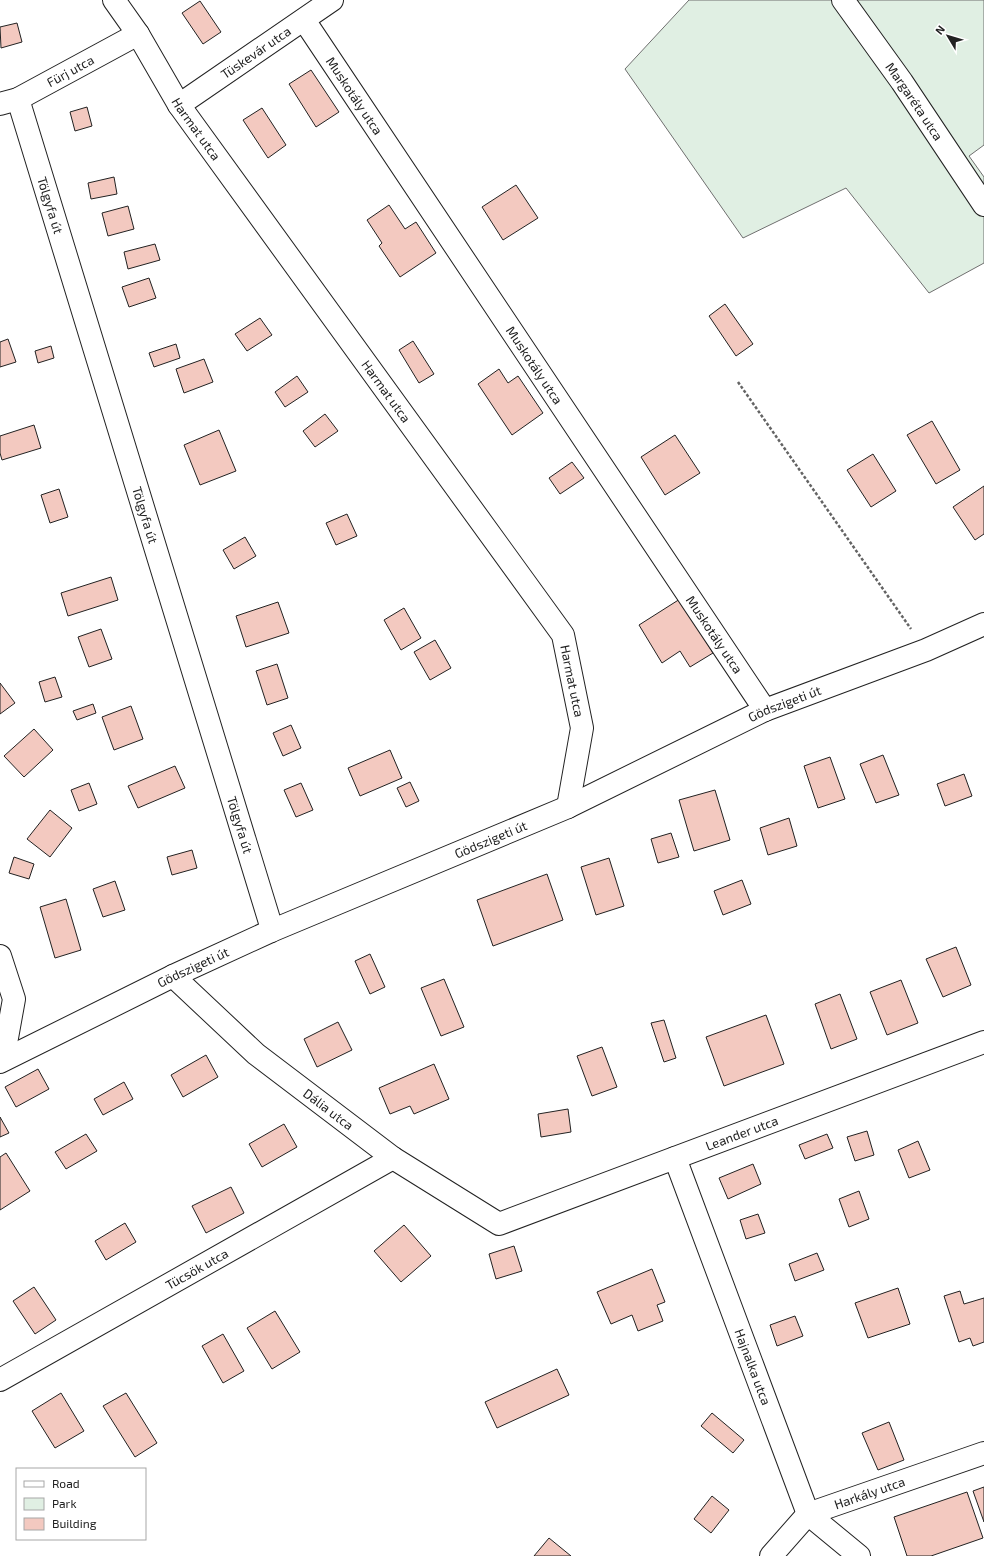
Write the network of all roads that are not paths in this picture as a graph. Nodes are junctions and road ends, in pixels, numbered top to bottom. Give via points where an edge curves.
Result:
1 (114, 0) edge
2 (332, 0) edge
3 (843, 0) edge
4 (304, 20) junction
5 (138, 34) junction
6 (9, 102) edge
7 (179, 105) junction
8 (984, 205) edge
9 (984, 624) edge
10 (765, 710) junction
11 (568, 807) junction
12 (271, 931) junction
13 (0, 956) edge
14 (173, 976) junction
15 (984, 1042) edge
16 (1, 1060) edge
17 (393, 1158) junction
18 (675, 1158) junction
19 (499, 1224) joint
20 (0, 1380) edge
21 (984, 1453) edge
22 (808, 1514) junction
23 (771, 1556) edge
24 (859, 1556) edge

1 - 5 street, Harmat utca
2 - 4 street, Tüskevár utca
3 - 8 street, Margaréta utca via 902,82
4 - 7 street, Tüskevár utca
4 - 10 street, Muskotály utca
5 - 6 street, Fürj utca
5 - 7 street, Harmat utca
6 - 12 street, Tölgyfa út
7 - 11 street, Harmat utca via 563,636 582,728
9 - 10 street, Gödszigeti út via 926,650
10 - 11 street, Gödszigeti út
11 - 12 street, Gödszigeti út
12 - 14 street, Gödszigeti út
13 - 16 street via 14,999
14 - 16 street, Gödszigeti út
14 - 17 street, Dália utca via 256,1054
15 - 18 street, Leander utca
17 - 19 street, Dália utca
17 - 20 street, Tücsök utca
18 - 19 street, Leander utca
18 - 22 street, Hajnalka utca
21 - 22 street, Harkály utca
22 - 23 street, Harkály utca
22 - 24 street

